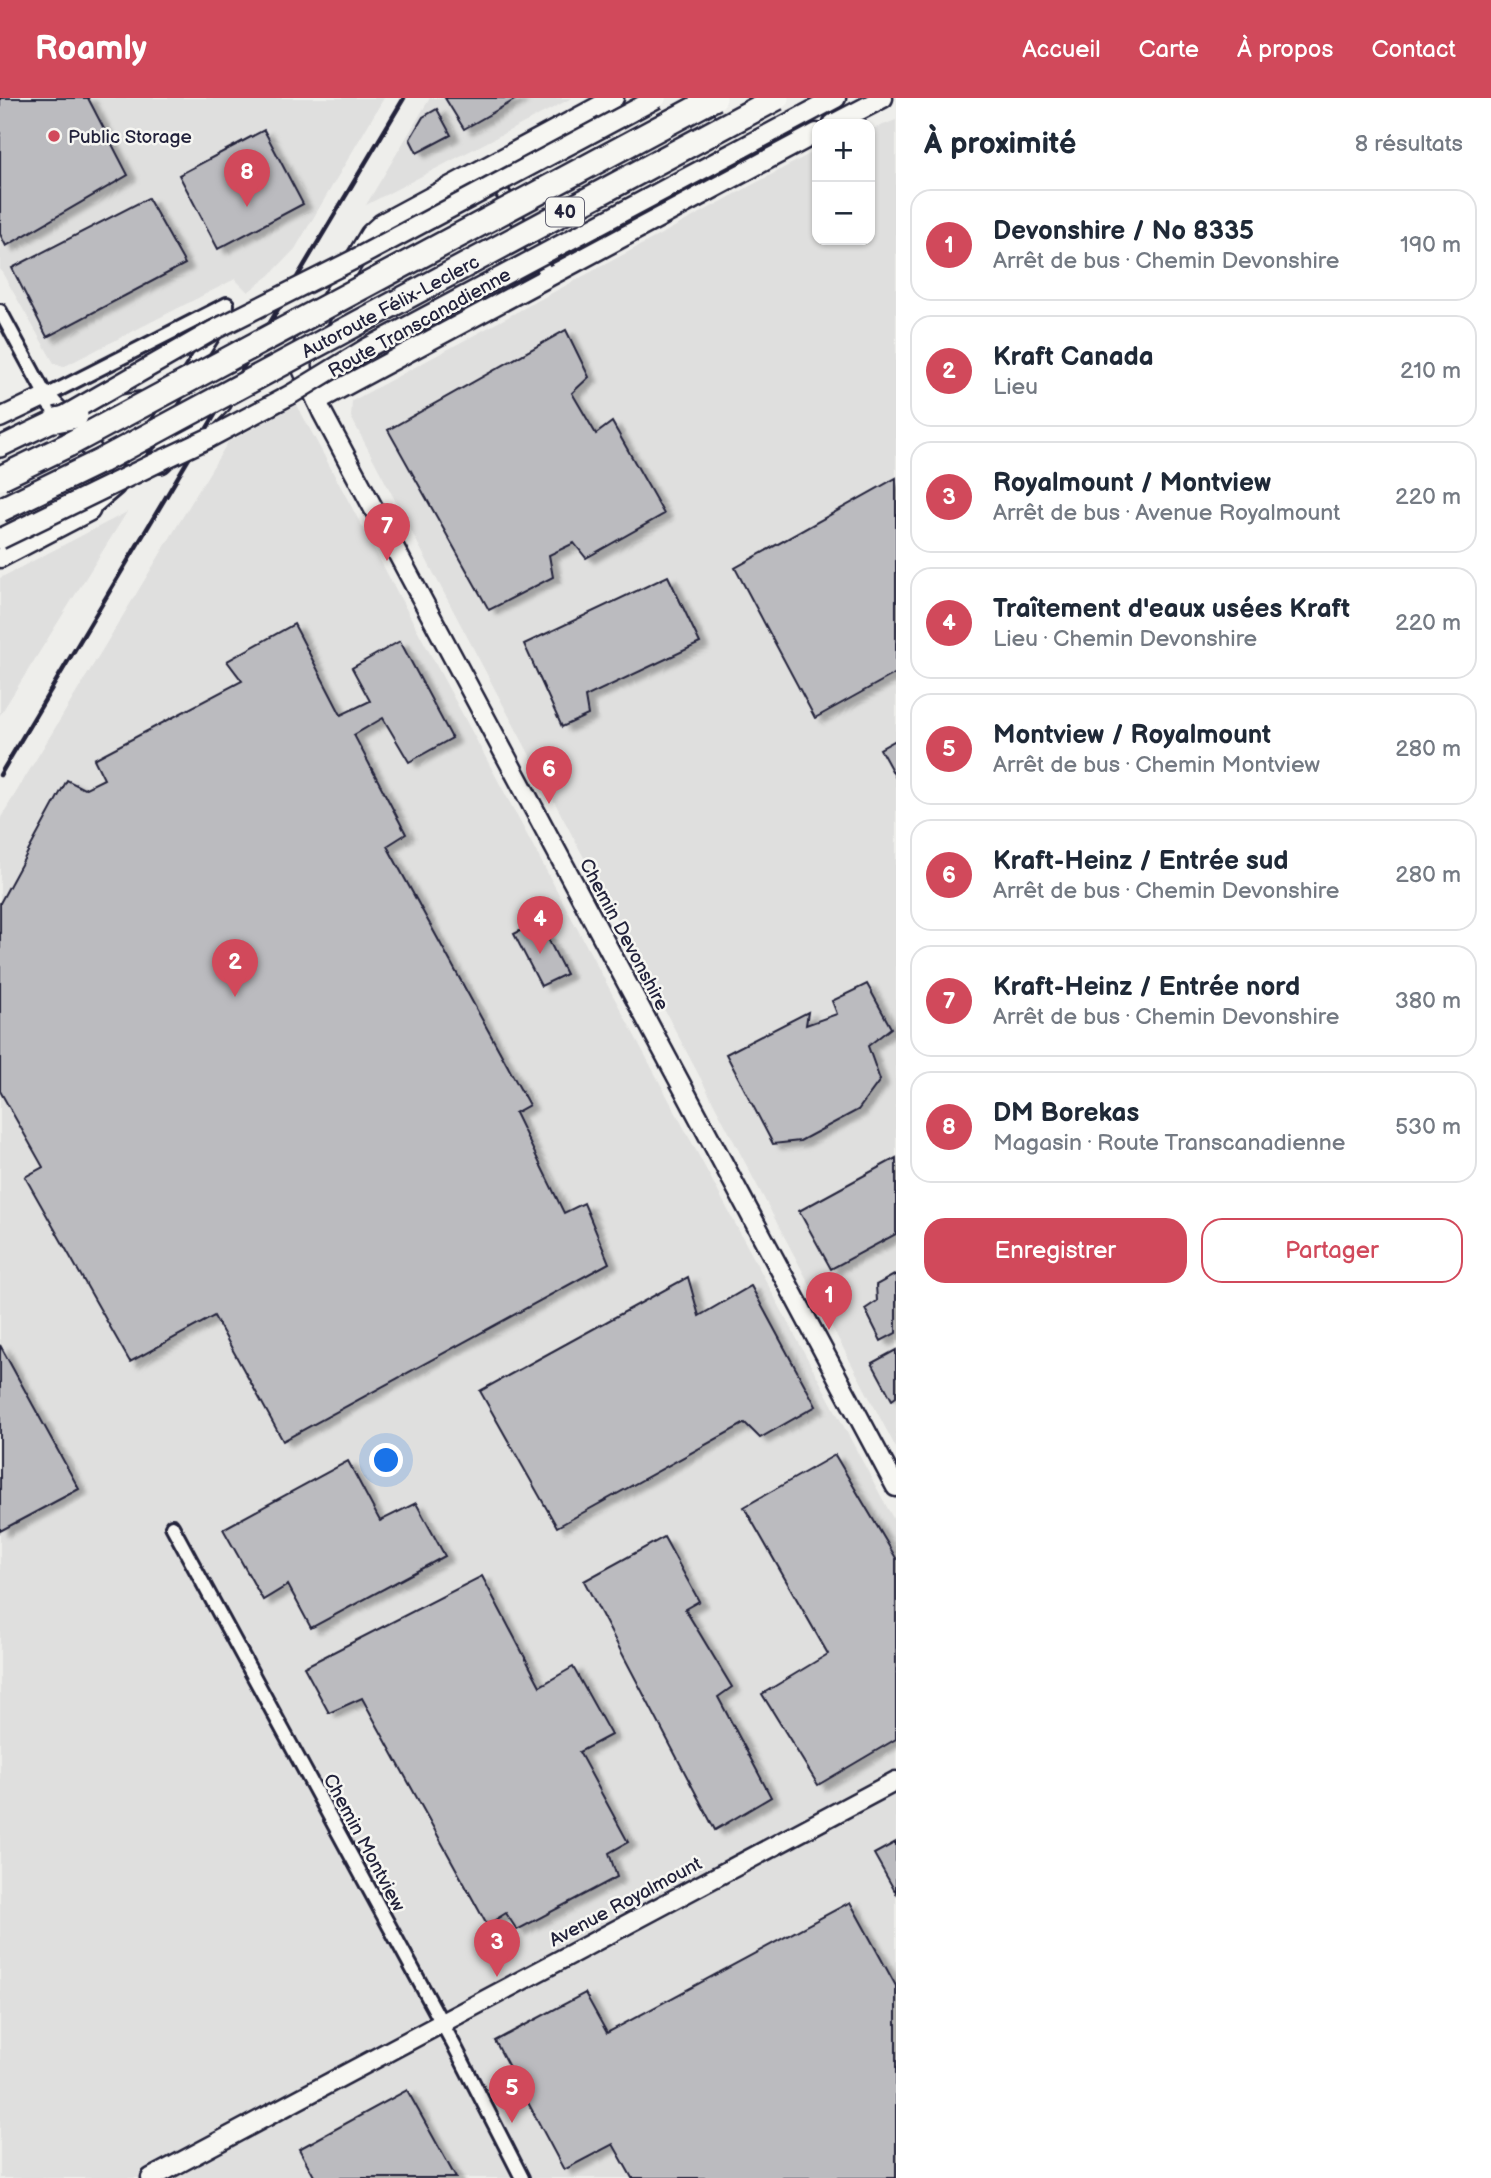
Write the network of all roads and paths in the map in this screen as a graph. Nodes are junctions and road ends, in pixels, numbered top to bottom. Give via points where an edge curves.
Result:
1 (614, 98) edge
2 (657, 98) edge
3 (715, 98) edge
4 (777, 98) edge
5 (836, 98) edge
6 (883, 98) edge
7 (843, 119) edge
8 (812, 136) edge
9 (488, 166) junction
10 (548, 276) junction
11 (0, 311) edge
12 (205, 314) junction
13 (220, 326) junction
14 (227, 393) junction
15 (46, 396) junction
16 (317, 401) junction
17 (147, 403) junction
18 (0, 418) edge
19 (56, 420) junction
20 (0, 447) edge
21 (160, 461) junction
22 (0, 478) edge
23 (0, 510) edge
24 (90, 511) junction
25 (0, 539) edge
26 (0, 558) edge
27 (896, 1487) edge
28 (172, 1526) dead end
29 (896, 1781) edge
30 (442, 2023) junction
31 (151, 2178) edge
32 (522, 2178) edge

1 - 9 street, Chemin Devonshire
2 - 19 street, bridge via 201,337
3 - 17 highway, Autoroute Félix-Leclerc / 40, bridge
4 - 14 highway, Autoroute Félix-Leclerc / 40, bridge
5 - 21 street, Route Transcanadienne, bridge
6 - 7 street
8 - 10 street
9 - 10 street
9 - 16 street, Chemin Devonshire via 382,223 370,234 304,344 301,363
10 - 16 street
11 - 15 street
12 - 13 street
12 - 13 street via 227,304
12 - 15 street
13 - 24 street via 117,488
14 - 21 highway, bridge
14 - 23 highway, Autoroute Félix-Leclerc / 40, bridge
15 - 18 street
15 - 24 street via 93,453 100,487
16 - 27 street, Chemin Devonshire
17 - 19 highway, bridge
17 - 22 highway, Autoroute Félix-Leclerc / 40, bridge
19 - 20 main road
21 - 25 main road, Route Transcanadienne, bridge
24 - 26 street
28 - 30 street, Chemin Montview
29 - 30 street, Avenue Royalmount
30 - 31 street, Avenue Royalmount
30 - 32 street, Chemin Montview

